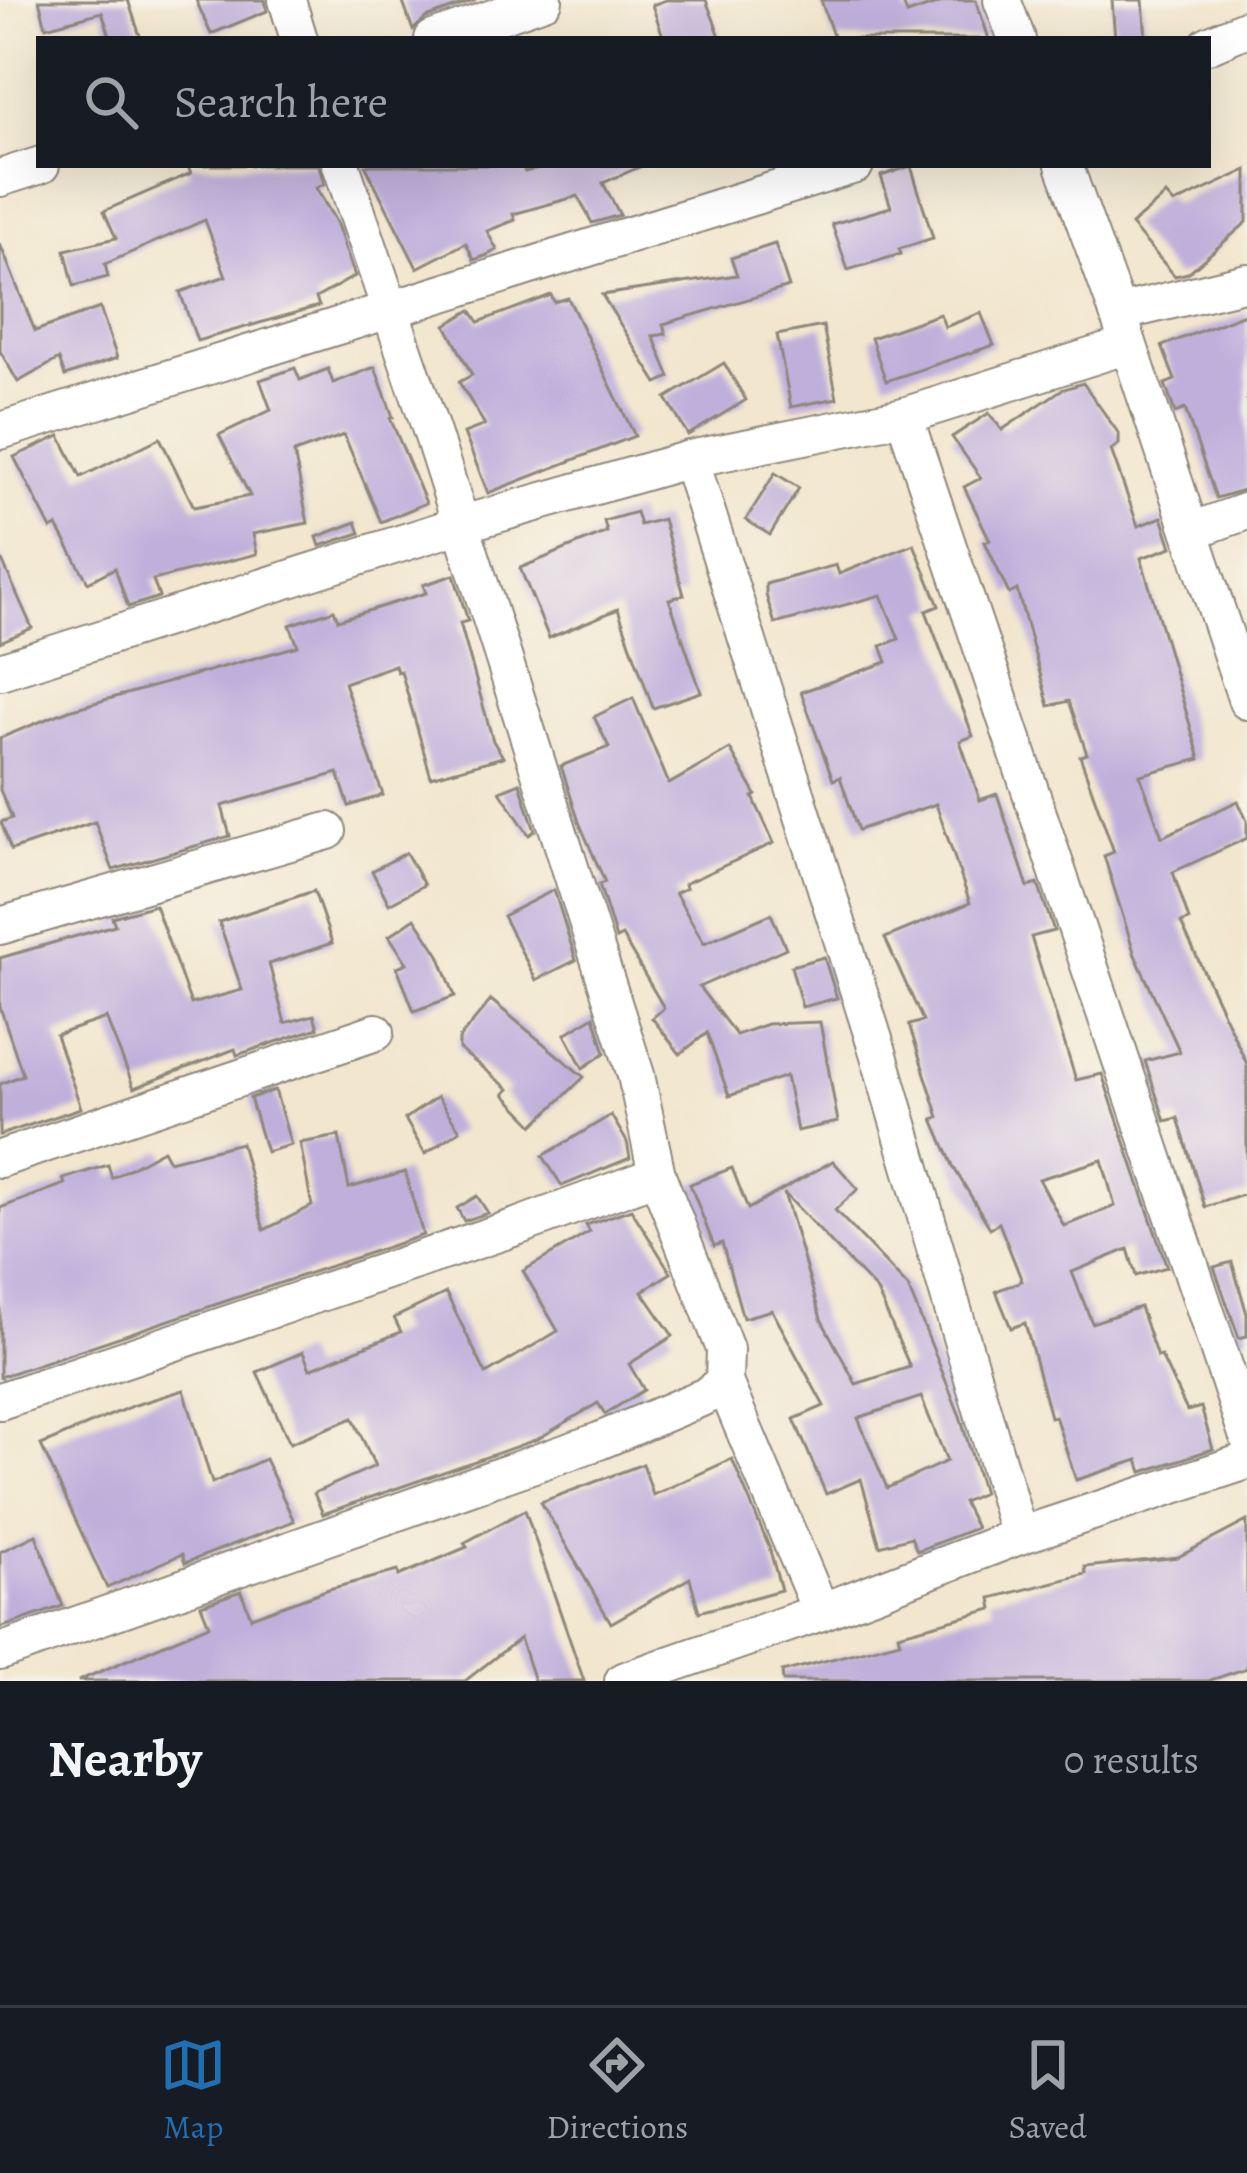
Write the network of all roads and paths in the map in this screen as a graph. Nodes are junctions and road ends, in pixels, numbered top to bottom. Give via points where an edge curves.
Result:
1 (287, 0) edge
2 (544, 0) edge
3 (1002, 0) edge
4 (1247, 28) edge
5 (298, 36) edge
6 (442, 36) edge
7 (1016, 36) edge
8 (1211, 44) edge
9 (36, 167) edge
10 (341, 168) edge
11 (845, 168) edge
12 (1065, 168) edge
13 (0, 178) edge
14 (1247, 282) edge
15 (390, 309) junction
16 (1122, 329) junction
17 (904, 416) junction
18 (0, 431) edge
19 (690, 460) junction
20 (1247, 511) edge
21 (459, 525) junction
22 (1191, 531) junction
23 (0, 671) edge
24 (1247, 701) edge
25 (328, 831) dead end
26 (0, 926) edge
27 (376, 1032) dead end
28 (0, 1159) edge
29 (657, 1175) junction
30 (724, 1382) junction
31 (0, 1401) edge
32 (1247, 1434) edge
33 (1247, 1461) edge
34 (1019, 1536) junction
35 (820, 1612) junction
36 (0, 1652) edge
37 (623, 1681) edge

1 - 5 street
2 - 6 street
3 - 7 street
4 - 8 street
9 - 13 street
10 - 15 street
11 - 15 street
12 - 16 street
14 - 16 street
15 - 18 street
15 - 21 street
16 - 17 street
16 - 22 street
17 - 19 street
17 - 32 street
19 - 21 street
19 - 34 street via 878,1052
20 - 22 street
21 - 23 street
21 - 29 street via 636,1075
22 - 24 street
25 - 26 street
27 - 28 street
29 - 30 street via 725,1349
29 - 31 street
30 - 35 street
30 - 36 street via 599,1441
33 - 34 street
34 - 35 street
35 - 37 street

